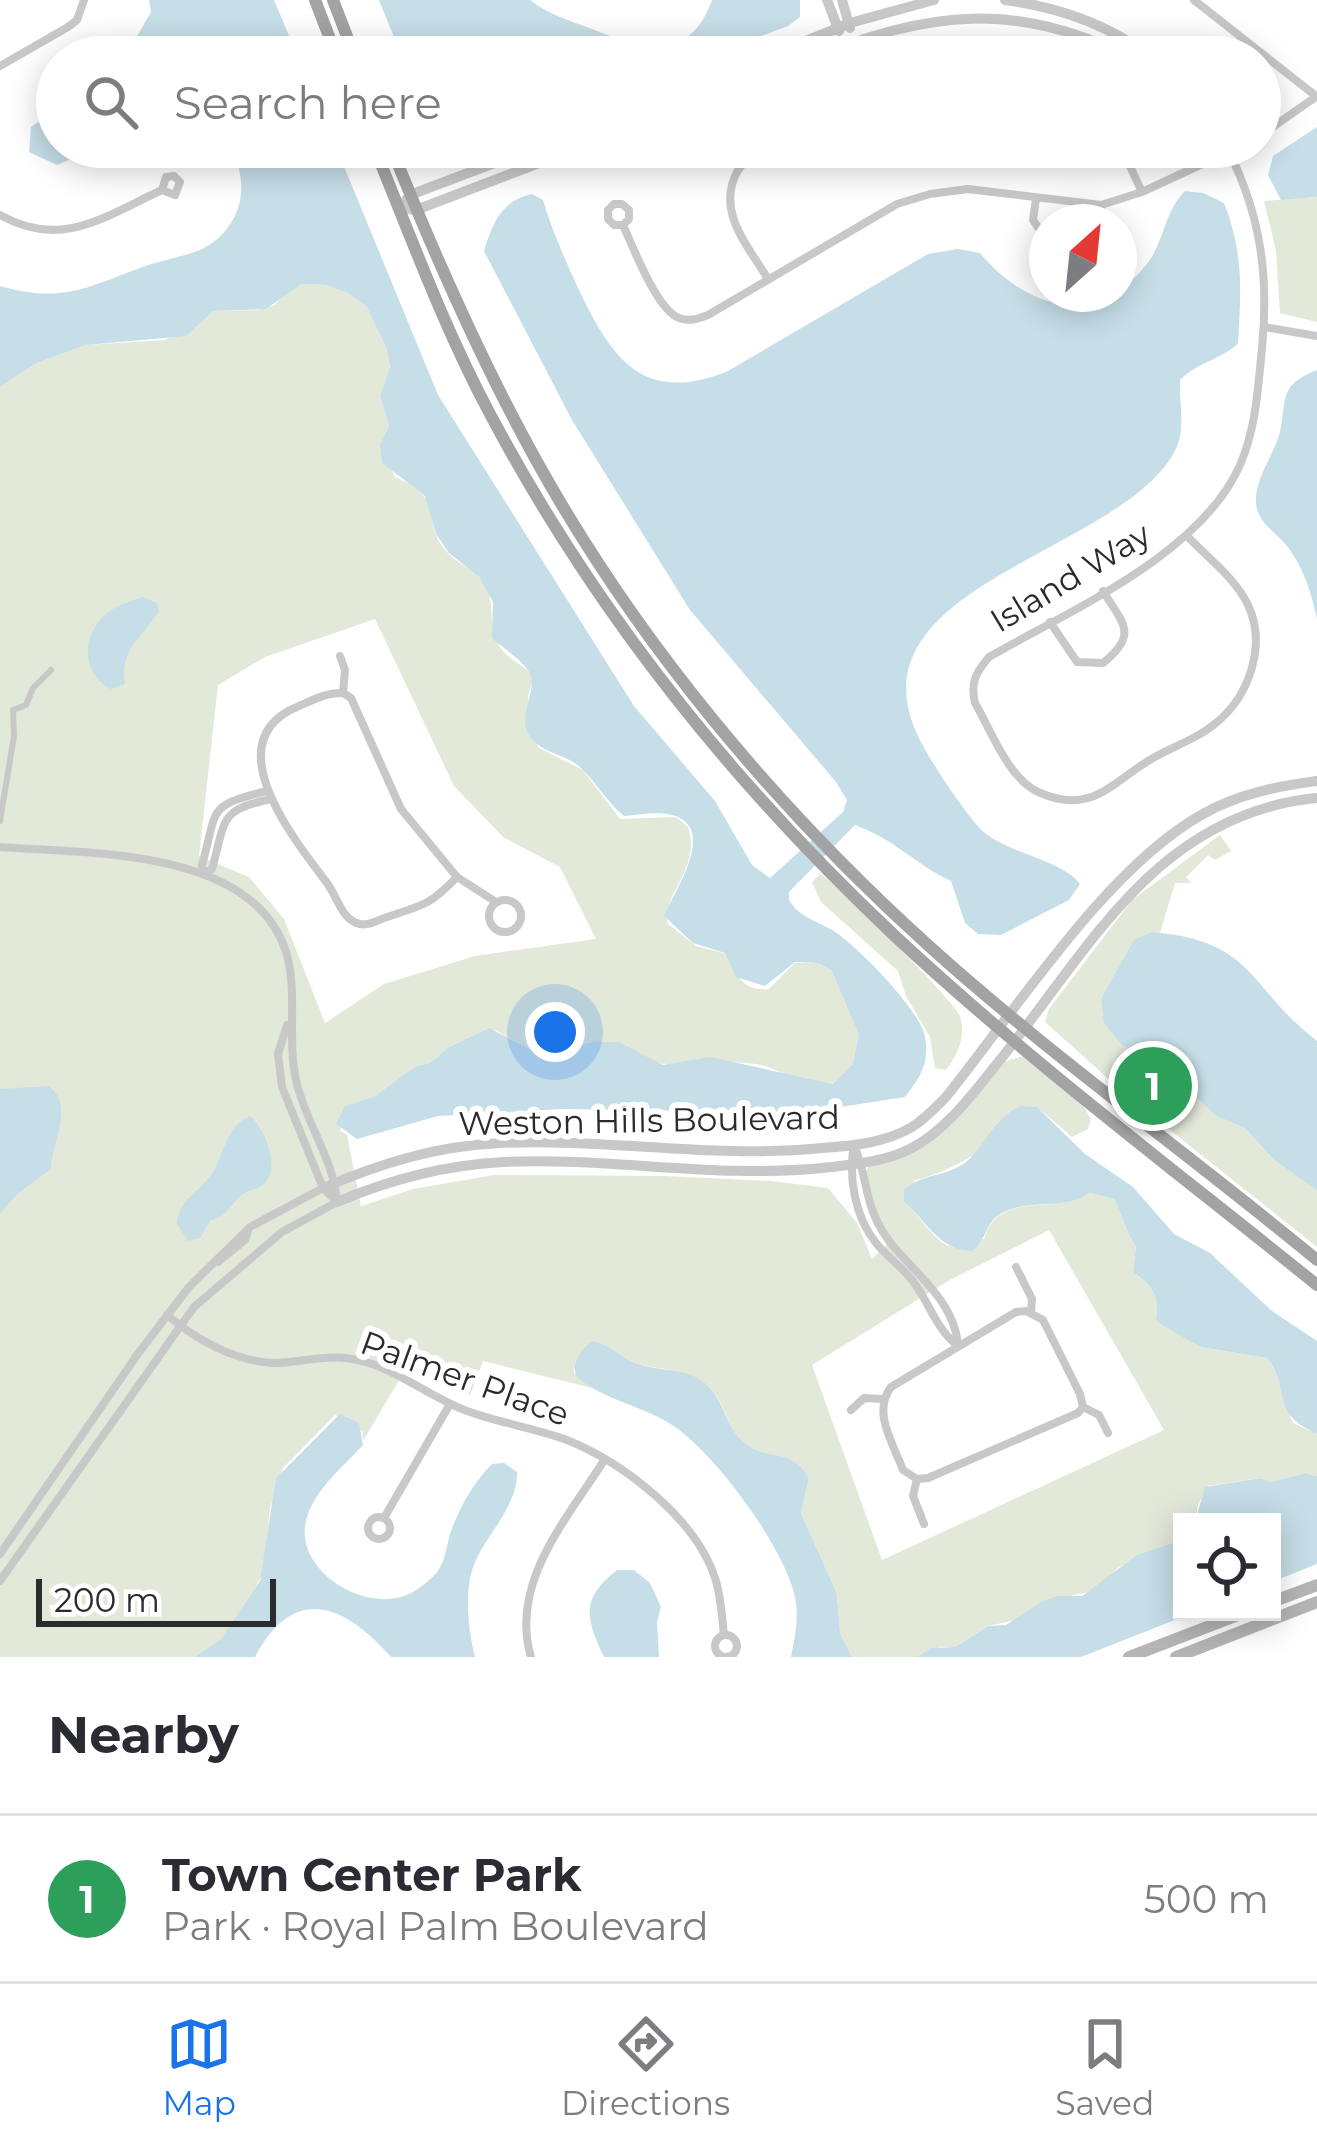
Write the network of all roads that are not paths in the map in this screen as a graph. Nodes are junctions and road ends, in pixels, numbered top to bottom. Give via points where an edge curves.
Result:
1 (84, 0) edge
2 (315, 0) edge
3 (334, 0) edge
4 (826, 0) edge
5 (842, 0) edge
6 (934, 0) edge
7 (993, 0) edge
8 (1005, 0) edge
9 (1194, 0) edge
10 (992, 16) junction
11 (850, 23) junction
12 (836, 28) junction
13 (53, 36) edge
14 (329, 36) edge
15 (347, 36) edge
16 (817, 36) edge
17 (843, 36) edge
18 (849, 36) edge
19 (868, 36) edge
20 (1082, 36) edge
21 (1118, 36) edge
22 (1240, 36) edge
23 (36, 46) edge
24 (0, 67) edge
25 (1281, 68) edge
26 (1317, 96) edge
27 (1281, 121) edge
28 (382, 168) edge
29 (399, 168) edge
30 (481, 168) edge
31 (526, 168) edge
32 (740, 168) edge
33 (1131, 168) edge
34 (1192, 168) edge
35 (1239, 168) edge
36 (161, 190) dead end
37 (1142, 192) junction
38 (410, 195) junction
39 (1036, 199) junction
40 (1035, 204) edge
41 (1090, 204) edge
42 (1104, 204) edge
43 (399, 209) junction
44 (416, 210) junction
45 (0, 215) edge
46 (622, 225) dead end
47 (768, 280) junction
48 (1264, 327) junction
49 (1317, 336) edge
50 (1187, 536) junction
51 (1103, 591) junction
52 (1050, 622) junction
53 (340, 656) dead end
54 (51, 670) dead end
55 (343, 693) junction
56 (1317, 782) edge
57 (269, 795) junction
58 (1317, 798) edge
59 (1204, 813) junction
60 (0, 821) edge
61 (1214, 826) junction
62 (809, 840) junction
63 (0, 848) edge
64 (203, 874) junction
65 (457, 877) junction
66 (496, 902) junction
67 (1011, 1016) junction
68 (289, 1018) junction
69 (1025, 1028) junction
70 (1001, 1029) junction
71 (1016, 1041) junction
72 (854, 1145) junction
73 (856, 1164) junction
74 (336, 1182) junction
75 (322, 1187) junction
76 (337, 1202) junction
77 (1317, 1260) edge
78 (1016, 1267) dead end
79 (1317, 1285) edge
80 (1031, 1312) junction
81 (167, 1315) junction
82 (949, 1318) junction
83 (938, 1324) junction
84 (179, 1325) junction
85 (958, 1346) junction
86 (883, 1399) junction
87 (450, 1404) junction
88 (1083, 1407) junction
89 (851, 1410) dead end
90 (1108, 1432) dead end
91 (604, 1459) junction
92 (917, 1479) junction
93 (384, 1518) dead end
94 (924, 1524) dead end
95 (0, 1554) edge
96 (0, 1581) edge
97 (1317, 1585) edge
98 (1281, 1599) edge
99 (1317, 1602) edge
100 (1223, 1621) edge
101 (724, 1635) dead end
102 (531, 1657) edge
103 (1129, 1657) edge
104 (1176, 1657) edge

1 - 13 street via 76,20
2 - 14 main road
3 - 15 main road
4 - 12 street
5 - 11 street
6 - 11 street
7 - 10 street
8 - 21 street via 1070,14
9 - 22 street
10 - 19 street via 944,16
10 - 20 street
11 - 12 street
11 - 18 street
12 - 16 street
12 - 17 street
23 - 24 street
25 - 26 street
26 - 27 street
28 - 43 main road
29 - 38 main road
30 - 38 street
31 - 44 street
32 - 47 street via 728,201 732,218
33 - 37 street
34 - 37 street
35 - 48 street, Island Way via 1264,257
36 - 45 street via 69,232
37 - 42 street
38 - 43 street
38 - 44 main road
39 - 40 street
39 - 41 street
39 - 47 street via 968,189 930,194 897,204
43 - 44 street
43 - 62 main road via 490,416 573,552 672,695
44 - 62 main road via 470,334 572,521
46 - 47 street via 663,307 676,317 707,315
48 - 49 street
48 - 50 street, Island Way via 1240,465
50 - 51 street, Island Way
50 - 52 street, Island Way via 1250,609 1252,670 1244,691 1213,726 1078,802 1033,790 1018,777 972,690 989,658
51 - 52 street, Island Way
51 - 52 street via 1126,638 1103,663 1077,662
53 - 55 street
54 - 60 street via 13,710
55 - 57 street via 277,715 262,752
55 - 65 street via 401,809
56 - 59 street, Weston Hills Boulevard
57 - 64 street via 218,809
57 - 65 street via 357,924 423,908
58 - 61 street, Weston Hills Boulevard
59 - 61 street
59 - 67 street, Weston Hills Boulevard via 1129,872
61 - 69 street, Weston Hills Boulevard via 1134,890
62 - 67 main road
62 - 70 main road via 894,935
63 - 64 street via 144,859
64 - 68 street via 254,902 272,923 291,972
65 - 66 street
66 - 66 street via 493,926 512,931 520,908
67 - 69 main road
67 - 70 street, Weston Hills Boulevard
68 - 74 street via 296,1083
68 - 75 street via 278,1054 283,1087
69 - 71 street, Weston Hills Boulevard
69 - 77 main road
70 - 71 main road
70 - 72 street, Weston Hills Boulevard via 929,1115
71 - 73 street, Weston Hills Boulevard via 933,1134
71 - 79 main road
72 - 73 street
72 - 74 street, Weston Hills Boulevard via 726,1153 504,1143 422,1152
73 - 76 street, Weston Hills Boulevard via 730,1173 507,1162 425,1172
73 - 82 street via 883,1233
73 - 83 street via 857,1207 873,1240 914,1282
74 - 75 street, Weston Hills Boulevard
74 - 76 street
75 - 76 street
75 - 81 street, Weston Hills Boulevard via 250,1227
76 - 84 street, Weston Hills Boulevard via 236,1264
78 - 80 street
80 - 85 street via 1016,1312
80 - 88 street
81 - 84 street, Palmer Place
81 - 95 street, Weston Hills Boulevard
82 - 83 street
82 - 85 street
83 - 85 street
84 - 87 street, Palmer Place via 241,1357 376,1364
84 - 96 street, Weston Hills Boulevard
85 - 86 street
86 - 89 street via 864,1398
86 - 92 street via 903,1470
87 - 91 street, Palmer Place
87 - 93 street
88 - 90 street via 1099,1414
88 - 92 street
91 - 101 street, Palmer Place via 654,1494 703,1550
91 - 102 street via 533,1578 524,1615
92 - 94 street via 913,1496
97 - 98 main road
99 - 104 main road
100 - 103 main road

